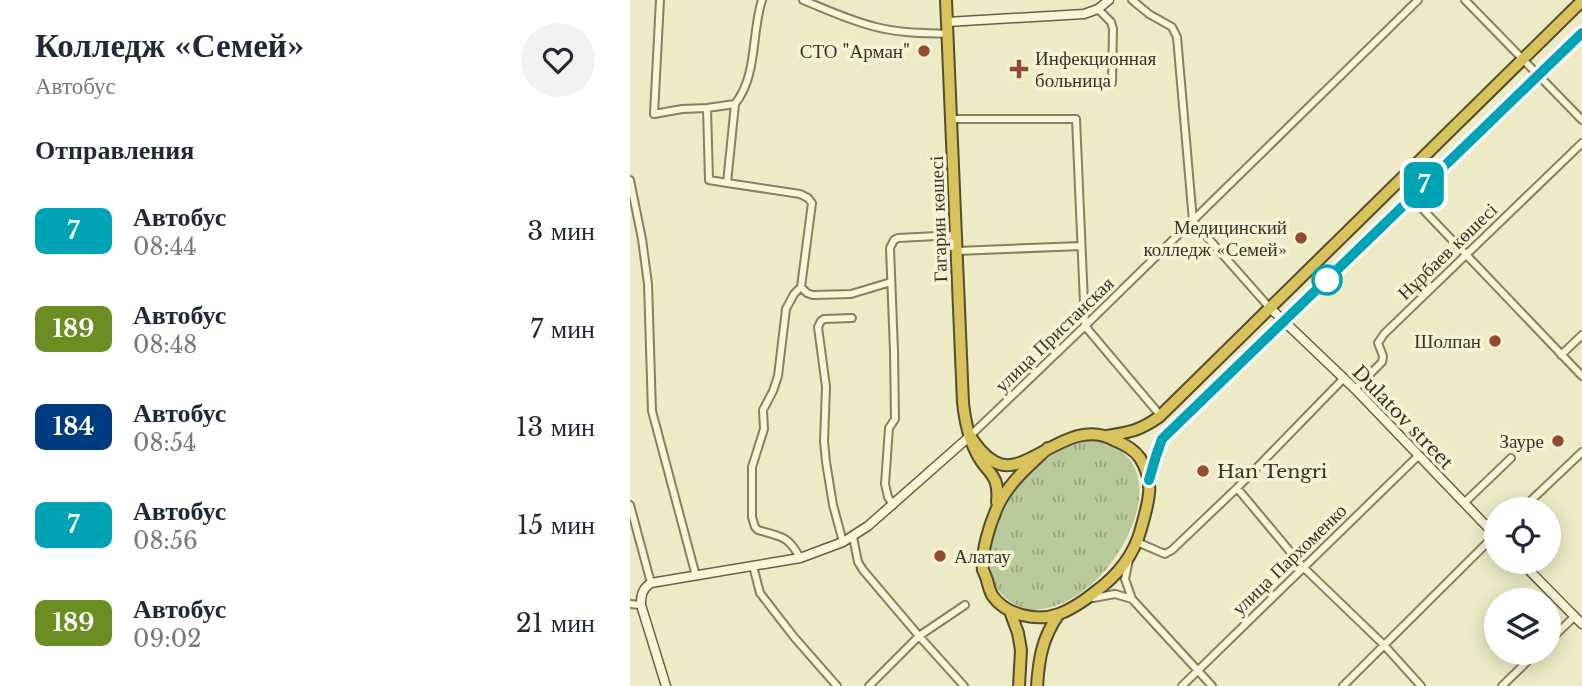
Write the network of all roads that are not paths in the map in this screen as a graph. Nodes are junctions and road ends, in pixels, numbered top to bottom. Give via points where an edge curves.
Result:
1 (660, 0) edge
2 (762, 0) edge
3 (803, 0) edge
4 (946, 0) edge
5 (1109, 0) edge
6 (1132, 0) edge
7 (1418, 0) edge
8 (1465, 0) edge
9 (1582, 1) edge
10 (1098, 9) junction
11 (947, 22) junction
12 (1582, 33) edge
13 (948, 34) junction
14 (1522, 60) junction
15 (1539, 75) junction
16 (1112, 83) dead end
17 (735, 104) junction
18 (707, 108) junction
19 (952, 119) junction
20 (1582, 120) edge
21 (1582, 143) edge
22 (630, 180) edge
23 (727, 183) junction
24 (1412, 198) junction
25 (1193, 221) junction
26 (956, 235) junction
27 (1081, 246) junction
28 (957, 251) junction
29 (1467, 255) junction
30 (891, 282) junction
31 (800, 286) junction
32 (1269, 307) junction
33 (852, 318) dead end
34 (1285, 321) junction
35 (1085, 326) junction
36 (1582, 335) edge
37 (1561, 355) junction
38 (1582, 376) edge
39 (1344, 378) junction
40 (1355, 389) junction
41 (1160, 415) junction
42 (970, 436) junction
43 (1107, 436) junction
44 (1048, 448) junction
45 (1582, 452) edge
46 (1418, 456) junction
47 (1511, 458) dead end
48 (1149, 480) junction
49 (1237, 488) junction
50 (1535, 497) edge
51 (1464, 503) junction
52 (630, 505) edge
53 (892, 505) junction
54 (997, 508) junction
55 (1484, 523) edge
56 (853, 537) junction
57 (843, 542) junction
58 (1137, 542) junction
59 (1484, 547) edge
60 (1130, 555) junction
61 (800, 558) junction
62 (753, 566) junction
63 (1303, 567) junction
64 (1533, 574) edge
65 (696, 576) junction
66 (650, 583) junction
67 (1132, 599) junction
68 (1083, 601) junction
69 (630, 604) edge
70 (641, 605) junction
71 (965, 606) dead end
72 (1010, 611) junction
73 (1058, 615) junction
74 (1574, 616) junction
75 (1582, 624) edge
76 (1561, 629) edge
77 (919, 636) junction
78 (1384, 645) junction
79 (1524, 665) edge
80 (1198, 670) junction
81 (666, 686) edge
82 (837, 686) edge
83 (869, 686) edge
84 (964, 686) edge
85 (1019, 686) edge
86 (1037, 686) edge
87 (1182, 686) edge
88 (1212, 686) edge
89 (1343, 686) edge
90 (1422, 686) edge
91 (1502, 686) edge

1 - 18 street via 654,114
2 - 17 street via 748,81
3 - 13 street via 877,27
4 - 11 highway, Гагарин көшесі
5 - 10 street
6 - 25 street via 1172,27 1177,37
7 - 25 street, улица Пристанская
8 - 14 street
9 - 14 highway
10 - 11 street via 1084,14
10 - 16 street via 1113,29
11 - 13 highway, Гагарин көшесі
12 - 15 highway
13 - 19 highway, Гагарин көшесі
14 - 15 street
14 - 32 highway
15 - 20 street
15 - 24 highway
17 - 18 street
17 - 23 street
18 - 23 street via 709,180
19 - 26 highway, Гагарин көшесі
19 - 27 street via 1076,119
21 - 29 street, Нұрбаев көшесі
22 - 65 street via 648,284 652,411
23 - 31 street via 800,194 812,203
24 - 29 street
24 - 34 highway
25 - 32 street
25 - 35 street, улица Пристанская
26 - 28 highway, Гагарин көшесі
26 - 30 street via 894,240
27 - 28 street
27 - 35 street
28 - 42 highway, Гагарин көшесі via 963,403
29 - 37 street
29 - 40 street, Нұрбаев көшесі via 1384,334 1378,343 1382,362
30 - 31 street via 851,294 813,295
30 - 53 street via 895,419 889,428 885,484
31 - 61 street via 786,309 778,376 763,410 764,429 752,467 752,517 758,530 786,539
32 - 34 street, Dulatov street
32 - 41 highway
33 - 57 street via 824,319 818,327 826,387 826,462
34 - 39 street, Dulatov street
34 - 48 highway via 1162,439
35 - 41 street
35 - 42 street, улица Пристанская
36 - 37 street
37 - 38 street
39 - 40 street, Dulatov street
39 - 49 street
40 - 46 street, Dulatov street
41 - 43 highway via 1144,427
42 - 44 highway via 982,452 1003,465 1019,464
42 - 53 street, улица Пристанская
42 - 54 highway via 978,457 997,482
43 - 44 highway via 1087,434
43 - 48 highway via 1139,457
44 - 54 highway via 1006,491
45 - 50 street
46 - 51 street, Dulatov street
46 - 63 street, улица Пархоменко
47 - 51 street
48 - 58 highway via 1150,496
49 - 58 street via 1165,554
49 - 63 street
51 - 55 street, Dulatov street
52 - 66 street
53 - 56 street, улица Пристанская
54 - 72 highway via 983,570 992,595
56 - 57 street, улица Пристанская
56 - 77 street via 863,570
57 - 61 street, улица Пристанская
58 - 60 highway
59 - 78 street
60 - 67 street via 1125,579
60 - 68 highway via 1109,582
61 - 62 street, улица Пристанская
62 - 65 street, улица Пристанская
62 - 82 street via 760,593
63 - 78 street
63 - 80 street, улица Пархоменко
64 - 74 street
65 - 66 street, улица Пристанская
66 - 70 street via 642,592
67 - 68 street via 1115,594
67 - 80 street
68 - 73 highway
69 - 70 street
70 - 81 street
71 - 77 street
72 - 73 highway via 1033,617
72 - 85 highway via 1021,650
73 - 86 highway via 1039,656
74 - 75 street
74 - 76 street
77 - 83 street
77 - 84 street
78 - 89 street
78 - 90 street
79 - 91 street
80 - 87 street, улица Пархоменко
80 - 88 street

